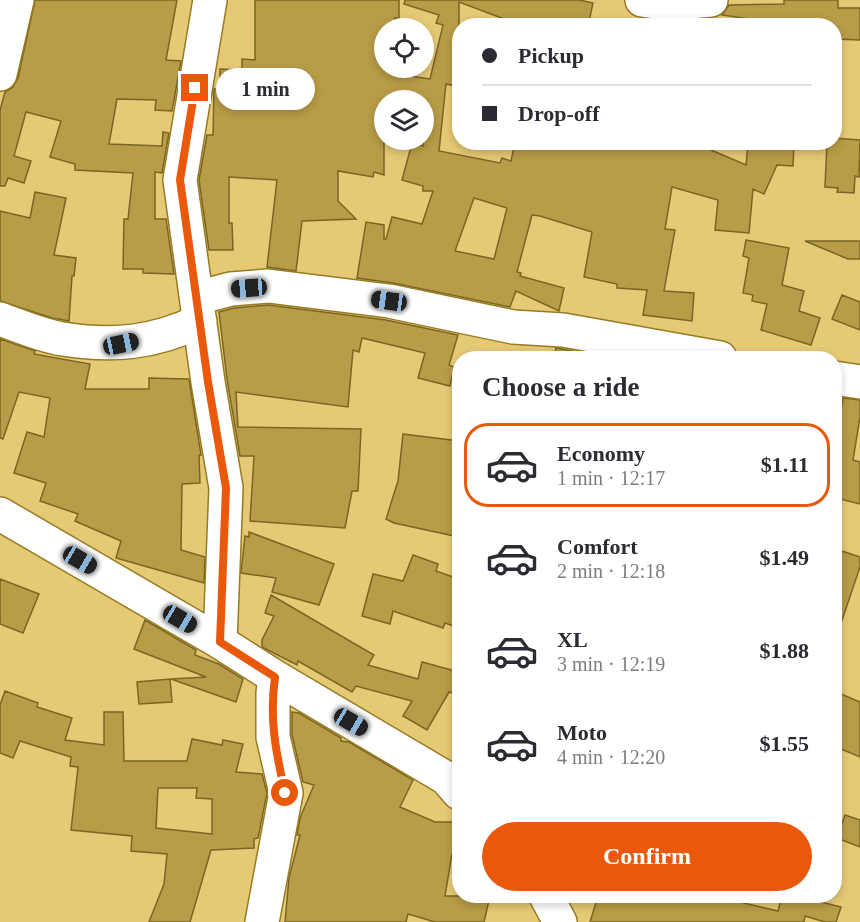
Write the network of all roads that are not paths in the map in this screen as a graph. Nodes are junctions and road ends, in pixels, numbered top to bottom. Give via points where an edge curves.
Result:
1 (17, 0) edge
2 (210, 0) edge
3 (642, 0) edge
4 (711, 0) edge
5 (0, 74) edge
6 (198, 312) junction
7 (0, 319) edge
8 (680, 351) edge
9 (842, 379) edge
10 (860, 382) edge
11 (0, 514) edge
12 (220, 642) junction
13 (275, 677) junction
14 (452, 785) edge
15 (550, 903) edge
16 (262, 922) edge
17 (560, 922) edge

1 - 5 street
2 - 6 street via 180,180
3 - 4 street via 668,4
6 - 7 street via 176,332 121,344 61,339
6 - 8 street via 208,295 268,286 389,301 513,327 562,330
6 - 12 street via 226,488
9 - 10 street
11 - 12 street
12 - 13 street
13 - 14 street
13 - 16 street via 273,737 285,793
15 - 17 street

